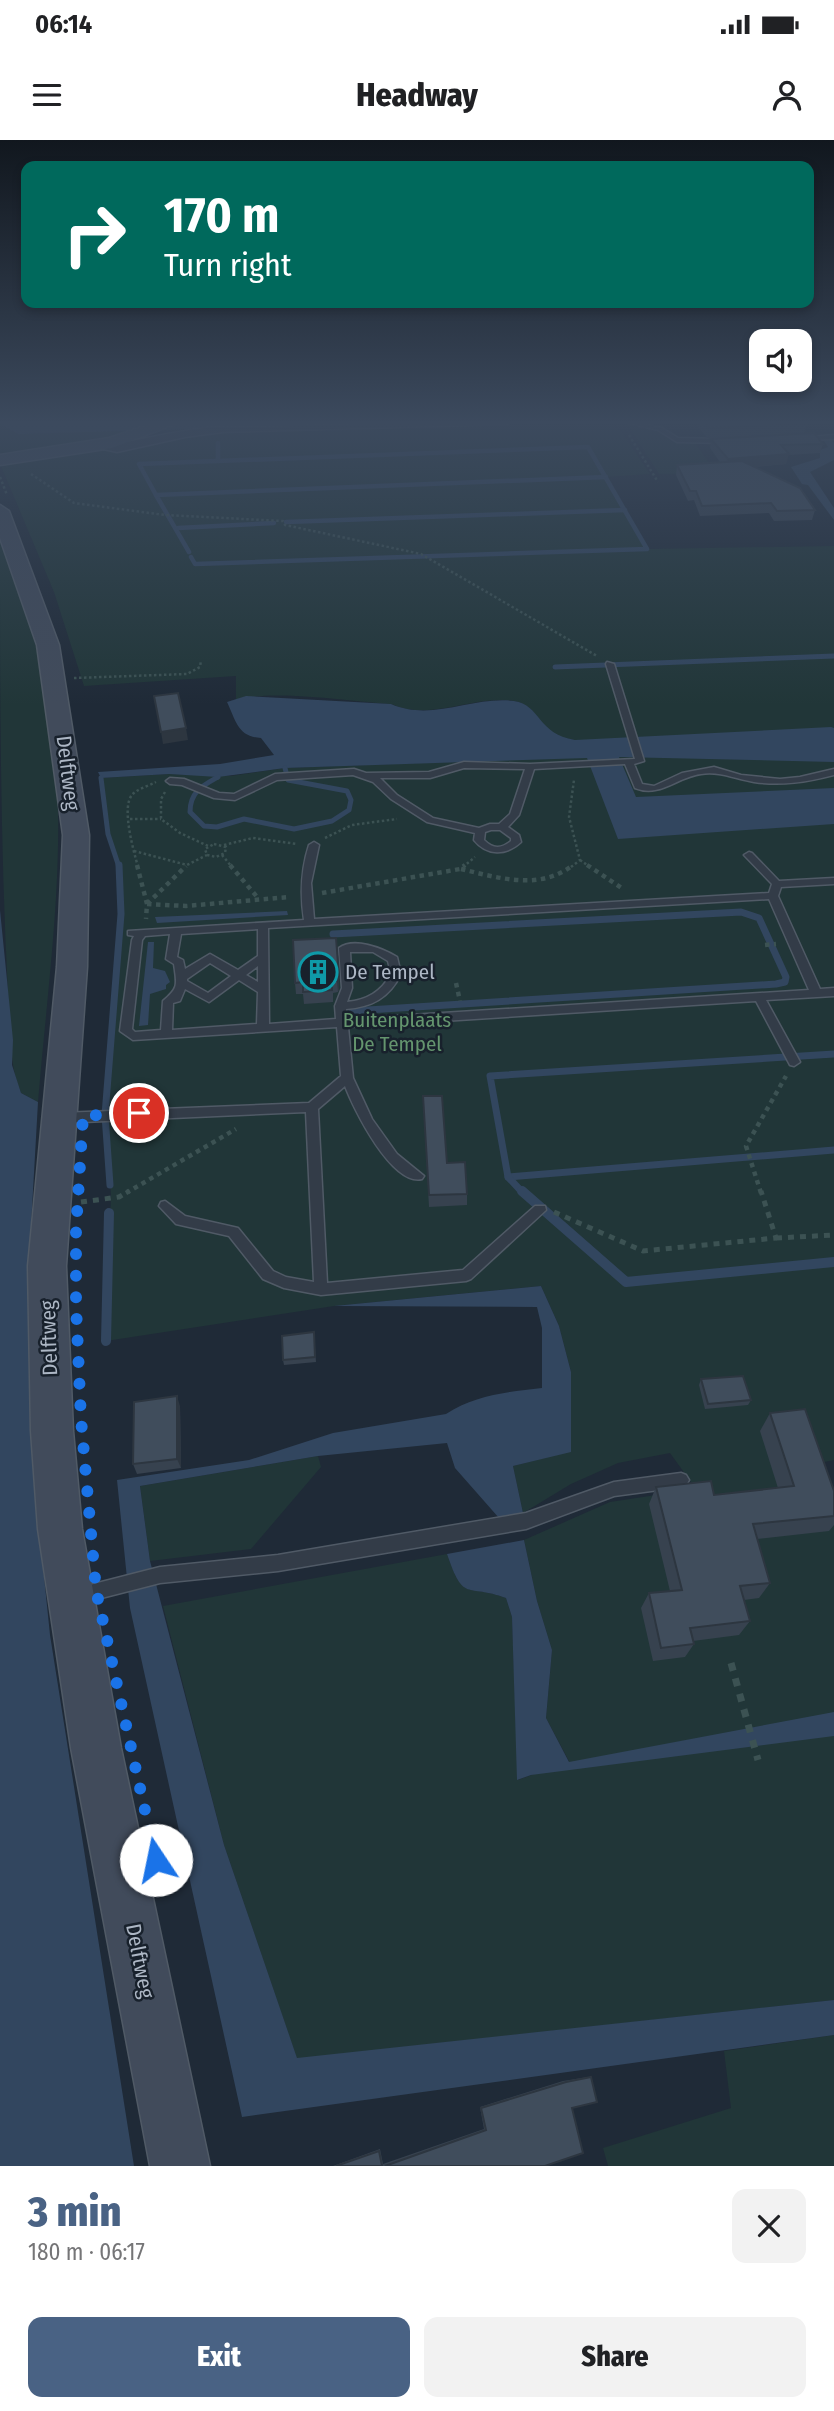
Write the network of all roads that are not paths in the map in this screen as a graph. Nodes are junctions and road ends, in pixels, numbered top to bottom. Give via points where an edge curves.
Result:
1 (2, 517) edge
2 (610, 664) road end
3 (642, 759) joint
4 (625, 761) junction
5 (584, 764) joint
6 (530, 767) junction
7 (834, 772) edge
8 (294, 774) joint
9 (367, 776) junction
10 (275, 777) joint
11 (170, 781) road end
12 (502, 827) junction
13 (480, 831) junction
14 (314, 845) dead end
15 (749, 855) dead end
16 (834, 881) edge
17 (778, 884) junction
18 (773, 895) junction
19 (309, 922) junction
20 (263, 926) junction
21 (176, 932) junction
22 (263, 957) junction
23 (239, 976) junction
24 (183, 980) junction
25 (263, 990) junction
26 (834, 992) edge
27 (817, 993) junction
28 (759, 997) junction
29 (340, 1006) junction
30 (342, 1023) junction
31 (263, 1028) junction
32 (166, 1033) junction
33 (794, 1062) road end
34 (347, 1078) junction
35 (312, 1107) junction
36 (58, 1118) junction
37 (418, 1176) dead end
38 (165, 1206) dead end
39 (540, 1210) road end
40 (321, 1289) junction
41 (681, 1480) dead end
42 (109, 1587) joint
43 (70, 1599) junction
44 (180, 2166) edge

1 - 36 street, Delftweg via 48,645 74,815 75,923
2 - 3 lane
3 - 4 lane
4 - 5 lane
4 - 7 lane via 638,786 646,790 718,769 734,777 793,784
5 - 6 lane
6 - 9 lane via 464,765 430,775
6 - 12 lane via 514,815
8 - 9 lane via 355,772
8 - 10 lane
9 - 13 lane via 430,820
10 - 11 lane via 235,797
12 - 13 lane
12 - 13 lane via 516,837 516,842 502,850 489,850 479,840
14 - 19 lane via 304,896
15 - 17 lane
16 - 17 lane
17 - 18 lane
18 - 19 lane
18 - 27 lane
19 - 20 lane
20 - 21 lane
20 - 22 lane
21 - 24 lane via 171,959 179,962
21 - 32 lane via 136,933 125,1031 133,1036
22 - 23 lane
22 - 25 lane
23 - 24 lane via 209,998
23 - 24 lane via 210,958
23 - 25 lane
24 - 32 lane via 176,998 168,1001
25 - 31 lane
26 - 27 lane
27 - 28 lane
28 - 30 lane
28 - 33 lane
29 - 29 lane via 347,988 344,948 375,949 393,959 396,974 388,990 370,1002
29 - 30 lane
30 - 31 lane
30 - 34 lane
31 - 32 lane
34 - 35 lane
34 - 37 lane via 381,1147 398,1165
35 - 36 lane
35 - 40 lane
36 - 43 street, Delftweg via 47,1312 56,1487
38 - 40 lane via 181,1220 233,1232 268,1275
39 - 40 lane via 466,1275
41 - 42 lane via 614,1489 526,1521 433,1539
42 - 43 lane
43 - 44 street, Delftweg

